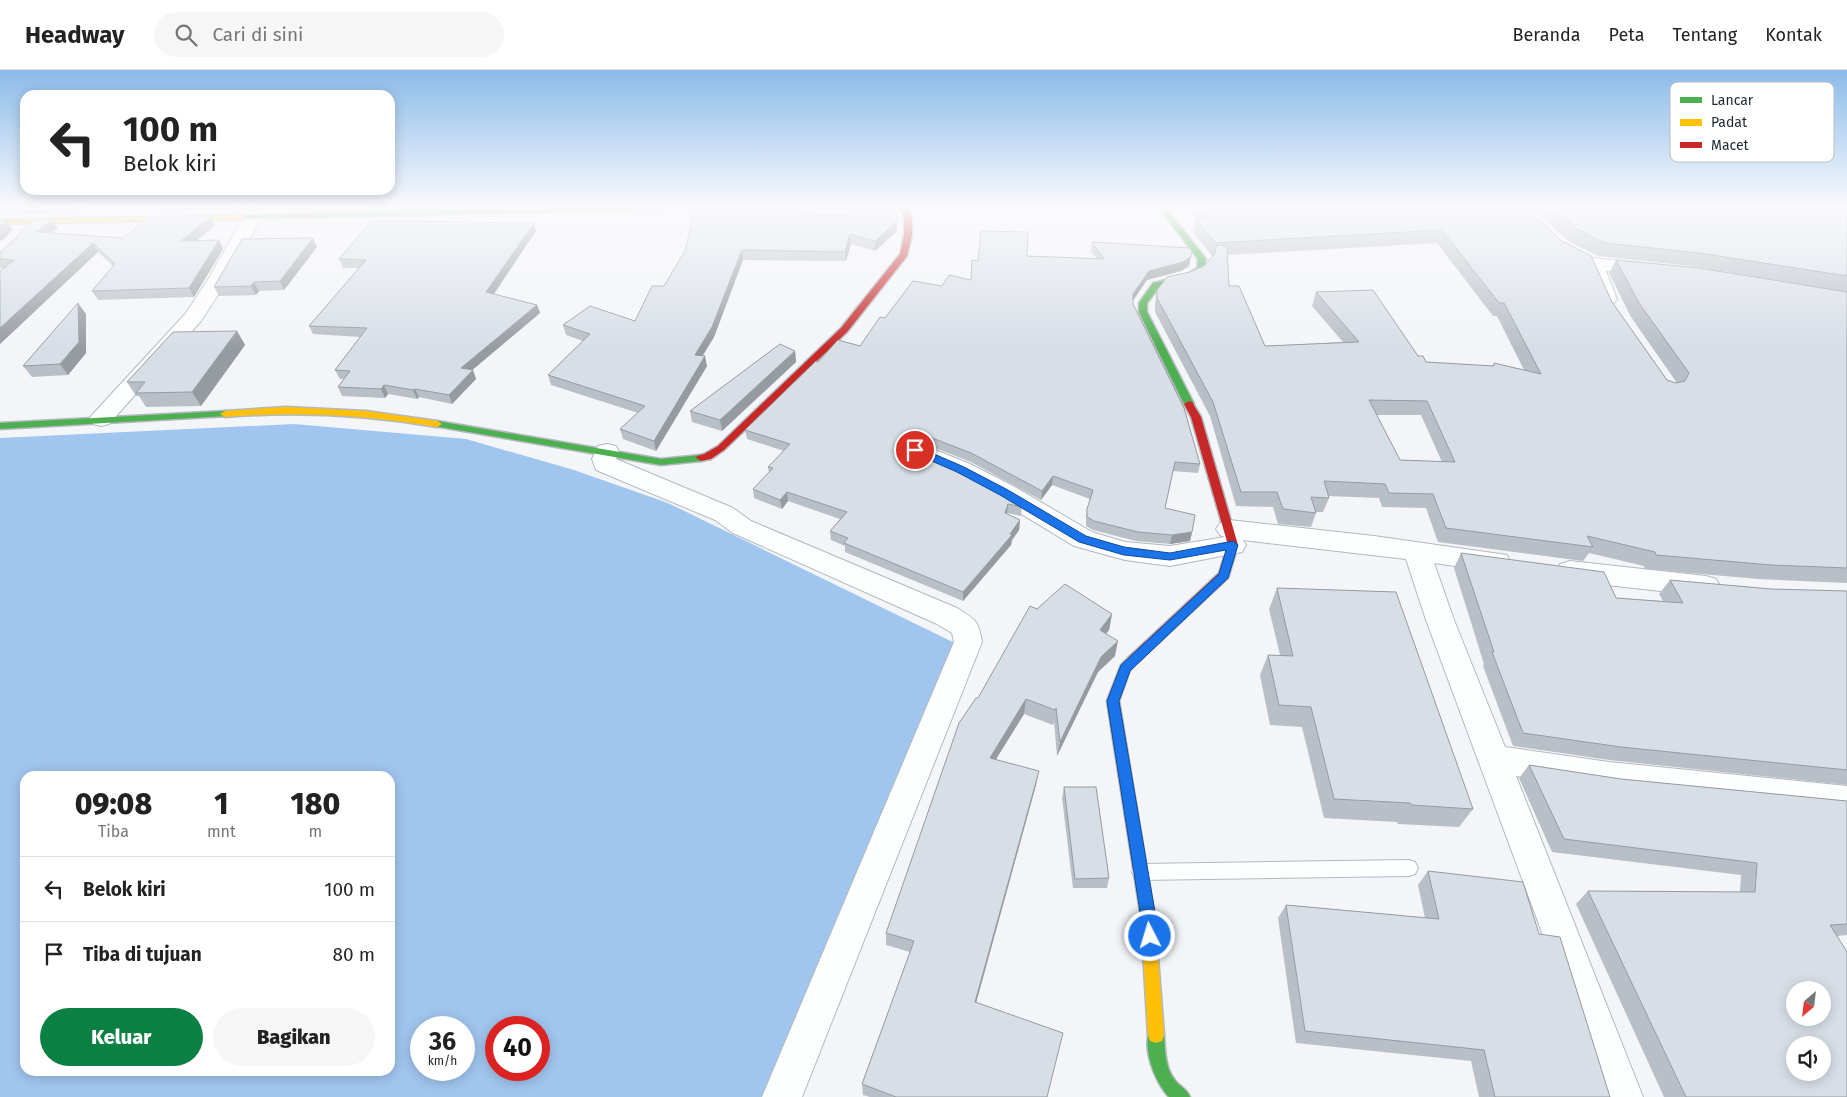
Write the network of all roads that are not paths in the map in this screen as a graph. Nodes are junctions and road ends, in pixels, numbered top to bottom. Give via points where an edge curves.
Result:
1 (235, 254) edge
2 (904, 254) edge
3 (1198, 254) edge
4 (1672, 272) edge
5 (1616, 317) edge
6 (102, 419) junction
7 (0, 426) edge
8 (915, 450) edge
9 (608, 452) junction
10 (1231, 537) junction
11 (1417, 552) junction
12 (1522, 565) edge
13 (1550, 569) edge
14 (1730, 589) edge
15 (1494, 759) junction
16 (1847, 800) edge
17 (1409, 868) dead end
18 (1141, 872) junction
19 (782, 1097) edge
20 (1182, 1097) edge
21 (1623, 1097) edge

1 - 6 street via 194,317
2 - 9 main road via 844,330 721,448 707,457 661,462
3 - 10 main road via 1202,259 1201,269 1189,277 1156,286 1143,303 1143,312 1196,417
4 - 5 street via 1586,261
6 - 7 main road
6 - 9 main road via 293,410 338,412 402,418
8 - 10 street via 995,488 1082,539 1124,551 1170,556
9 - 19 street via 605,464 724,514 742,527 947,616 966,628 968,642
10 - 11 street
10 - 18 main road via 1224,576 1125,668 1113,701
11 - 12 street
11 - 15 street
13 - 14 street
15 - 16 street via 1609,776
15 - 21 street
17 - 18 lane
18 - 20 main road via 1148,918 1158,1062 1161,1076

